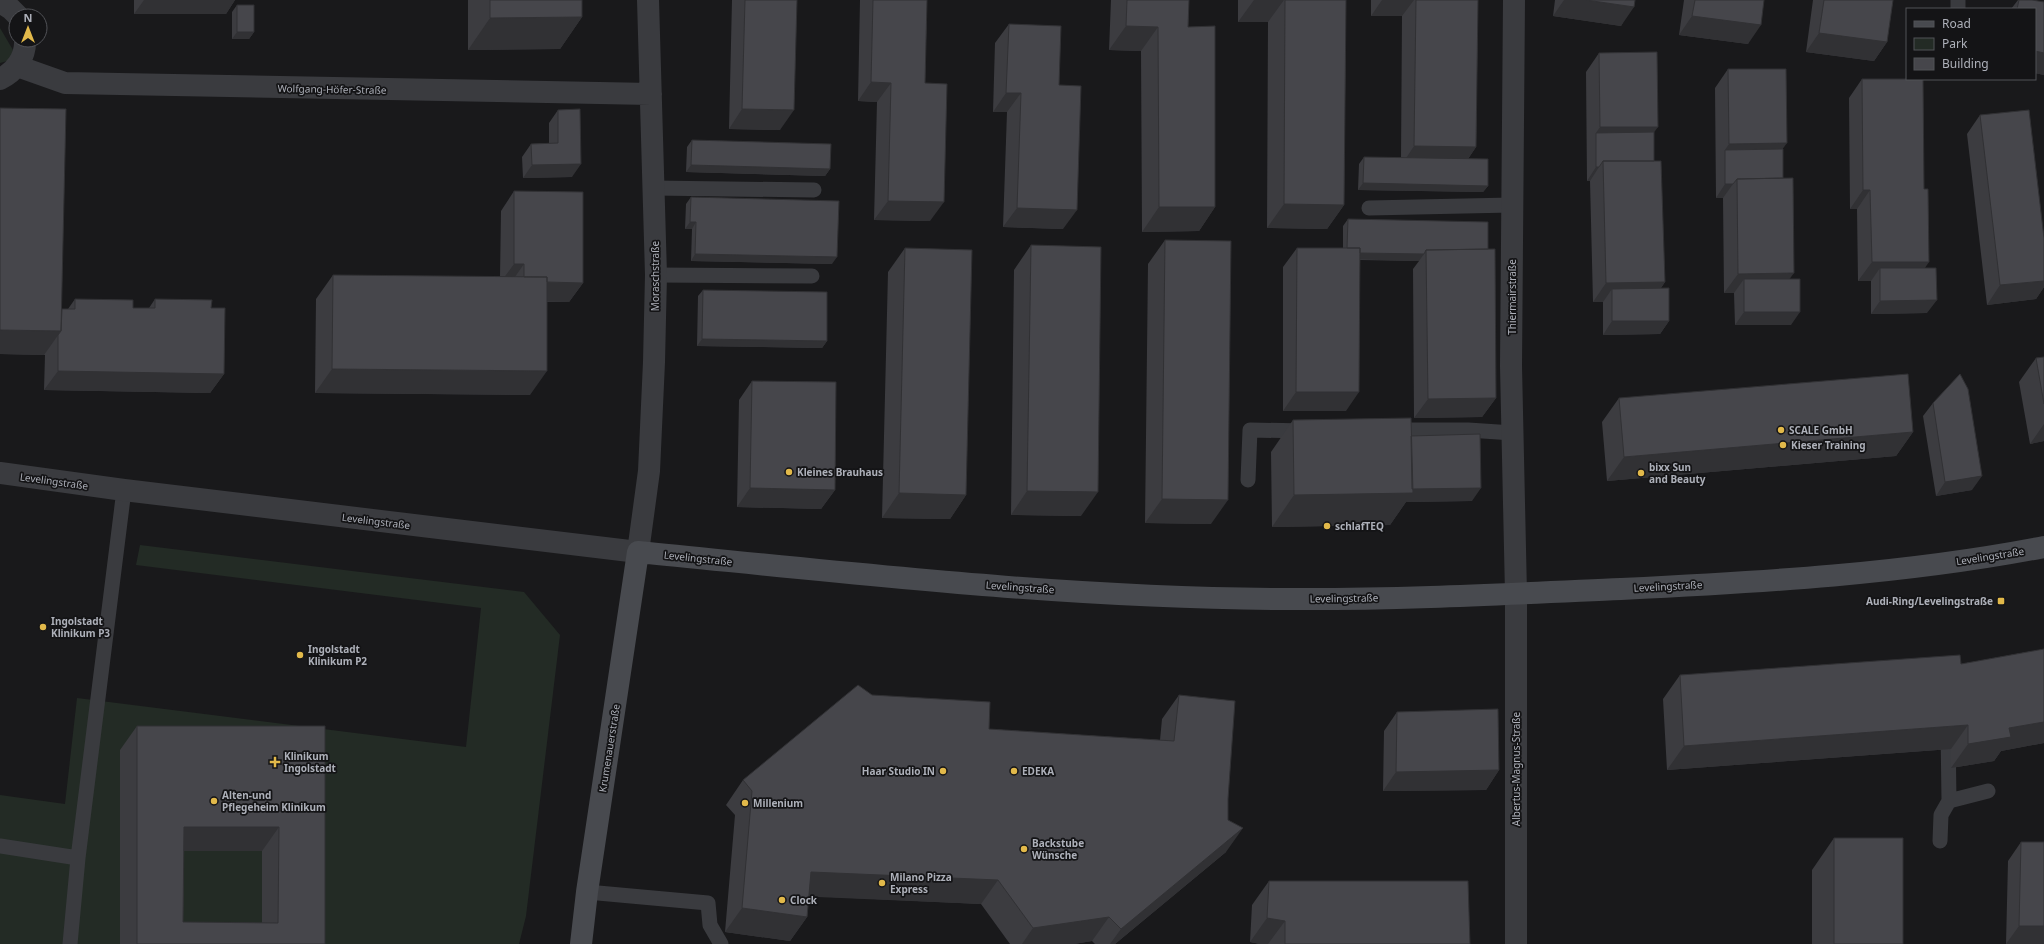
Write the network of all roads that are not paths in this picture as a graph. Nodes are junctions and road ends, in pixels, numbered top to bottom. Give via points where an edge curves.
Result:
1 (648, 0) edge
2 (1514, 0) edge
3 (0, 2) edge
4 (10, 8) edge
5 (24, 48) edge
6 (17, 66) junction
7 (0, 79) edge
8 (651, 94) junction
9 (653, 188) junction
10 (814, 190) dead end
11 (1512, 205) junction
12 (1370, 208) dead end
13 (656, 275) junction
14 (812, 276) dead end
15 (1318, 430) edge
16 (1378, 430) edge
17 (1513, 433) junction
18 (0, 473) edge
19 (1248, 480) dead end
20 (124, 490) junction
21 (2044, 547) edge
22 (638, 552) junction
23 (1516, 594) junction
24 (1949, 710) edge
25 (1988, 791) dead end
26 (1949, 801) junction
27 (1940, 841) dead end
28 (0, 846) edge
29 (78, 858) junction
30 (587, 892) junction
31 (70, 944) edge
32 (581, 944) edge
33 (721, 944) edge
34 (1516, 944) edge

1 - 8 street, Moraschstraße
2 - 11 street, Thiermairstraße
3 - 4 street
5 - 6 street
6 - 7 street
6 - 8 street, Wolfgang-Höfer-Straße via 65,83
8 - 9 street, Moraschstraße
9 - 10 lane
9 - 13 street, Moraschstraße
11 - 12 lane
11 - 17 street, Thiermairstraße
13 - 14 lane
13 - 22 street, Moraschstraße via 649,471
15 - 19 lane via 1250,430
16 - 17 lane
17 - 23 street, Thiermairstraße
18 - 20 street, Levelingstraße
20 - 22 street, Levelingstraße
20 - 29 lane
21 - 23 street, Levelingstraße via 1938,565 1826,576
22 - 23 street, Levelingstraße via 912,579 1093,593 1281,599
22 - 30 street, Krumenauerstraße
23 - 34 street, Albertus-Magnus-Straße
24 - 26 lane
25 - 26 lane
26 - 27 lane via 1941,815
28 - 29 lane
29 - 31 lane
30 - 32 street, Krumenauerstraße
30 - 33 lane via 708,903 710,925

